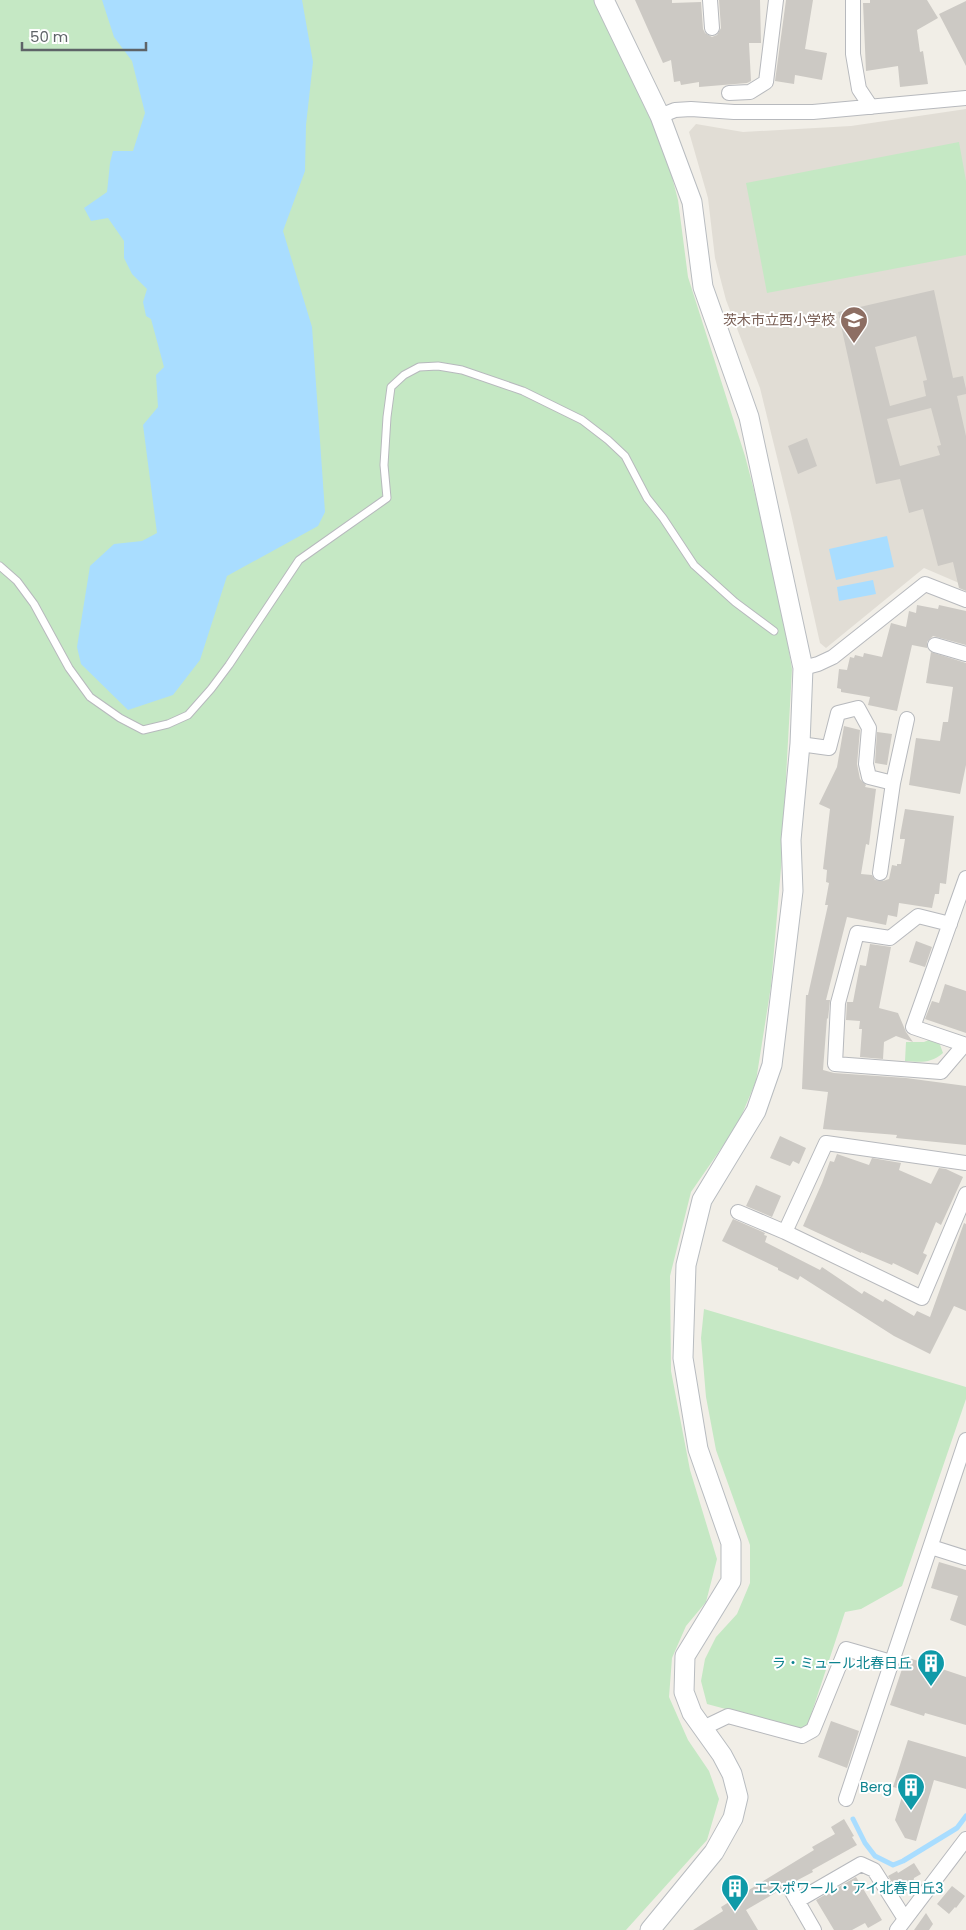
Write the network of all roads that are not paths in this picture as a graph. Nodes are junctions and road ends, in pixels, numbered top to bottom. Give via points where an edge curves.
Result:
1 (604, 0) edge
2 (710, 0) edge
3 (776, 0) edge
4 (853, 0) edge
5 (712, 28) dead end
6 (728, 93) dead end
7 (966, 98) edge
8 (871, 107) junction
9 (660, 116) junction
10 (0, 566) edge
11 (966, 600) edge
12 (774, 632) dead end
13 (936, 645) dead end
14 (966, 654) edge
15 (803, 668) junction
16 (907, 719) dead end
17 (800, 744) junction
18 (893, 782) junction
19 (880, 873) dead end
20 (966, 878) edge
21 (950, 924) junction
22 (965, 1045) edge
23 (966, 1163) edge
24 (966, 1194) edge
25 (738, 1212) dead end
26 (785, 1232) junction
27 (966, 1440) edge
28 (930, 1547) junction
29 (966, 1558) edge
30 (891, 1662) junction
31 (703, 1728) junction
32 (846, 1799) dead end
33 (966, 1839) edge
34 (901, 1925) edge
35 (650, 1930) edge
36 (814, 1930) edge

1 - 9 street
2 - 5 street
3 - 6 street via 766,82 750,92
4 - 8 street via 853,54 859,89
7 - 8 street
8 - 9 street via 813,112 691,109 675,110
9 - 15 street via 692,202 703,287 749,417
10 - 12 lane via 18,581 34,604 69,668 90,697 143,730 168,724 188,714 211,689 299,560 387,498 384,464 391,387 404,375 420,368 438,366 462,370 522,391 582,420 608,440 625,456 647,498 694,565 734,602
11 - 15 street via 925,584 833,656
13 - 14 street
15 - 17 street
16 - 18 street
17 - 18 street via 829,748 838,713 858,708 869,728 866,764 869,777
17 - 31 street via 791,840 793,891 772,1065 756,1111 702,1200 686,1266 683,1358 698,1448 732,1543 731,1581 685,1656 684,1692 692,1713
18 - 19 street
20 - 21 street
21 - 22 street via 913,1027
21 - 22 street via 918,916 890,938 857,933 838,1003 835,1064 941,1072
23 - 26 street via 826,1143
24 - 26 street via 922,1298
25 - 26 street
27 - 28 street
28 - 29 street
28 - 30 street
30 - 31 street via 846,1649 813,1730 802,1736 728,1716
30 - 32 street
31 - 35 street via 732,1774 738,1797 733,1818 714,1852
33 - 34 street
34 - 36 street via 874,1870 861,1864 794,1895

